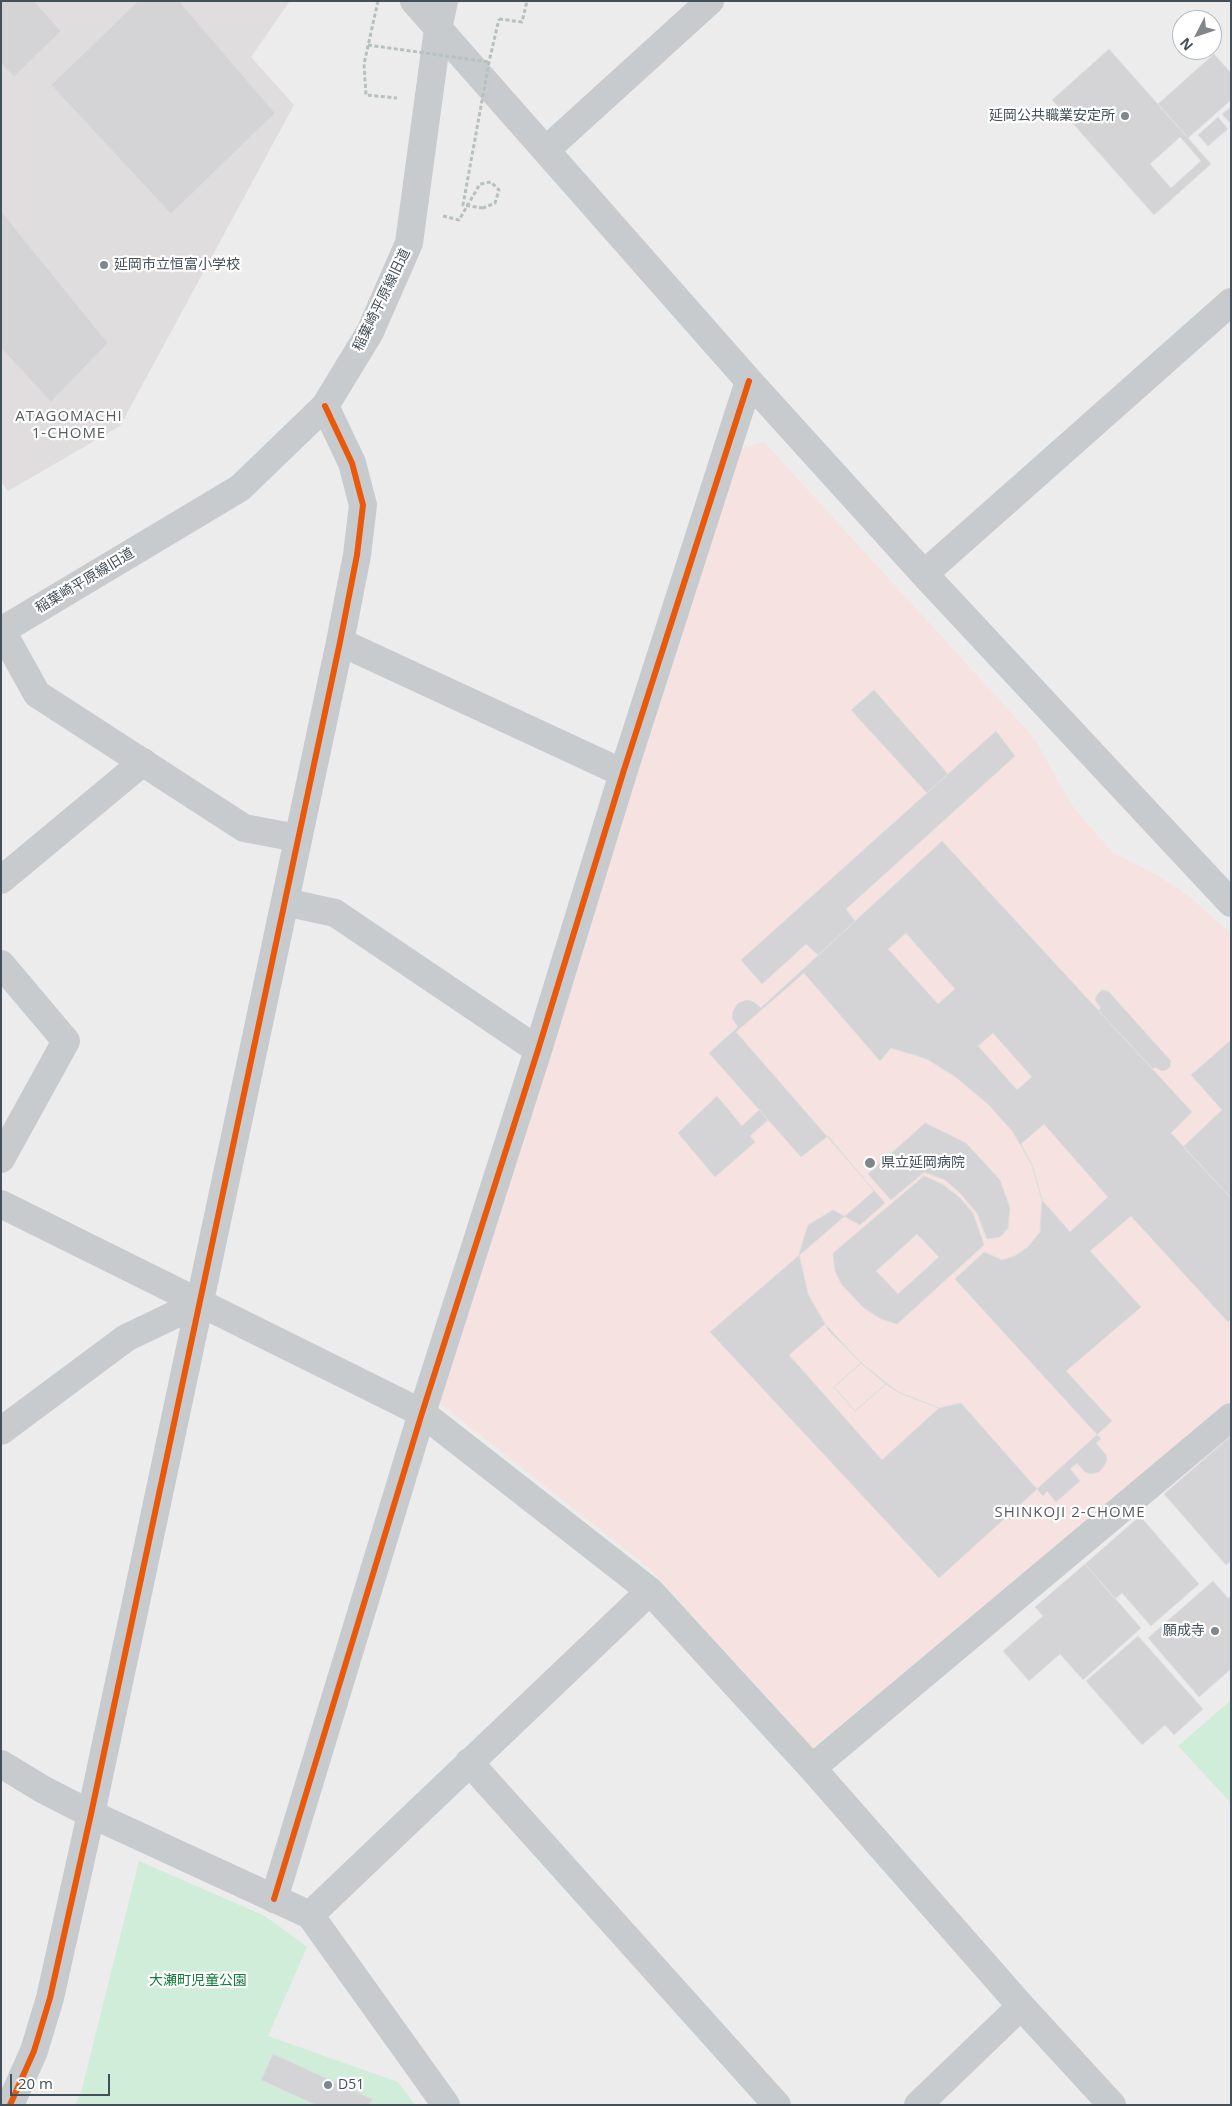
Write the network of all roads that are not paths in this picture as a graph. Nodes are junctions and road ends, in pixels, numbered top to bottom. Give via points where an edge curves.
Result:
1 (414, 1) edge
2 (444, 1) edge
3 (710, 1) edge
4 (438, 29) junction
5 (546, 150) junction
6 (1231, 302) edge
7 (749, 381) junction
8 (325, 406) junction
9 (924, 574) junction
10 (1, 631) edge
11 (340, 642) junction
12 (143, 762) junction
13 (623, 773) junction
14 (297, 838) junction
15 (1, 880) edge
16 (285, 902) junction
17 (1231, 903) edge
18 (1, 964) edge
19 (538, 1050) junction
20 (1, 1159) edge
21 (1, 1204) edge
22 (199, 1303) junction
23 (422, 1413) junction
24 (1231, 1417) edge
25 (1, 1432) edge
26 (650, 1591) junction
27 (469, 1762) junction
28 (1, 1764) edge
29 (812, 1768) junction
30 (91, 1814) junction
31 (274, 1899) junction
32 (310, 1915) junction
33 (1021, 2006) junction
34 (10, 2105) edge
35 (446, 2105) edge
36 (777, 2105) edge
37 (918, 2105) edge
38 (1112, 2105) edge

1 - 4 street
2 - 4 street, 稲葉崎平原線旧道
3 - 5 street
4 - 5 street
4 - 8 street, 稲葉崎平原線旧道 via 409,243 370,332
5 - 7 street
6 - 9 street
7 - 9 street
7 - 13 street
8 - 10 street, 稲葉崎平原線旧道 via 240,488
8 - 11 street via 352,463 363,505
9 - 17 street
10 - 12 street via 37,694
11 - 13 street
11 - 14 street
12 - 14 street via 244,828
12 - 15 street
13 - 19 street
14 - 16 street
16 - 19 street via 335,914
16 - 22 street
18 - 20 street via 66,1041
19 - 23 street
21 - 22 street
22 - 23 street
22 - 25 street via 126,1338
22 - 30 street
23 - 26 street
23 - 31 street
24 - 29 street
26 - 27 street
26 - 29 street
27 - 32 street
27 - 36 street
28 - 30 street
29 - 33 street
30 - 31 street
30 - 34 street via 50,1998 34,2051
31 - 32 street
32 - 35 street
33 - 37 street
33 - 38 street

